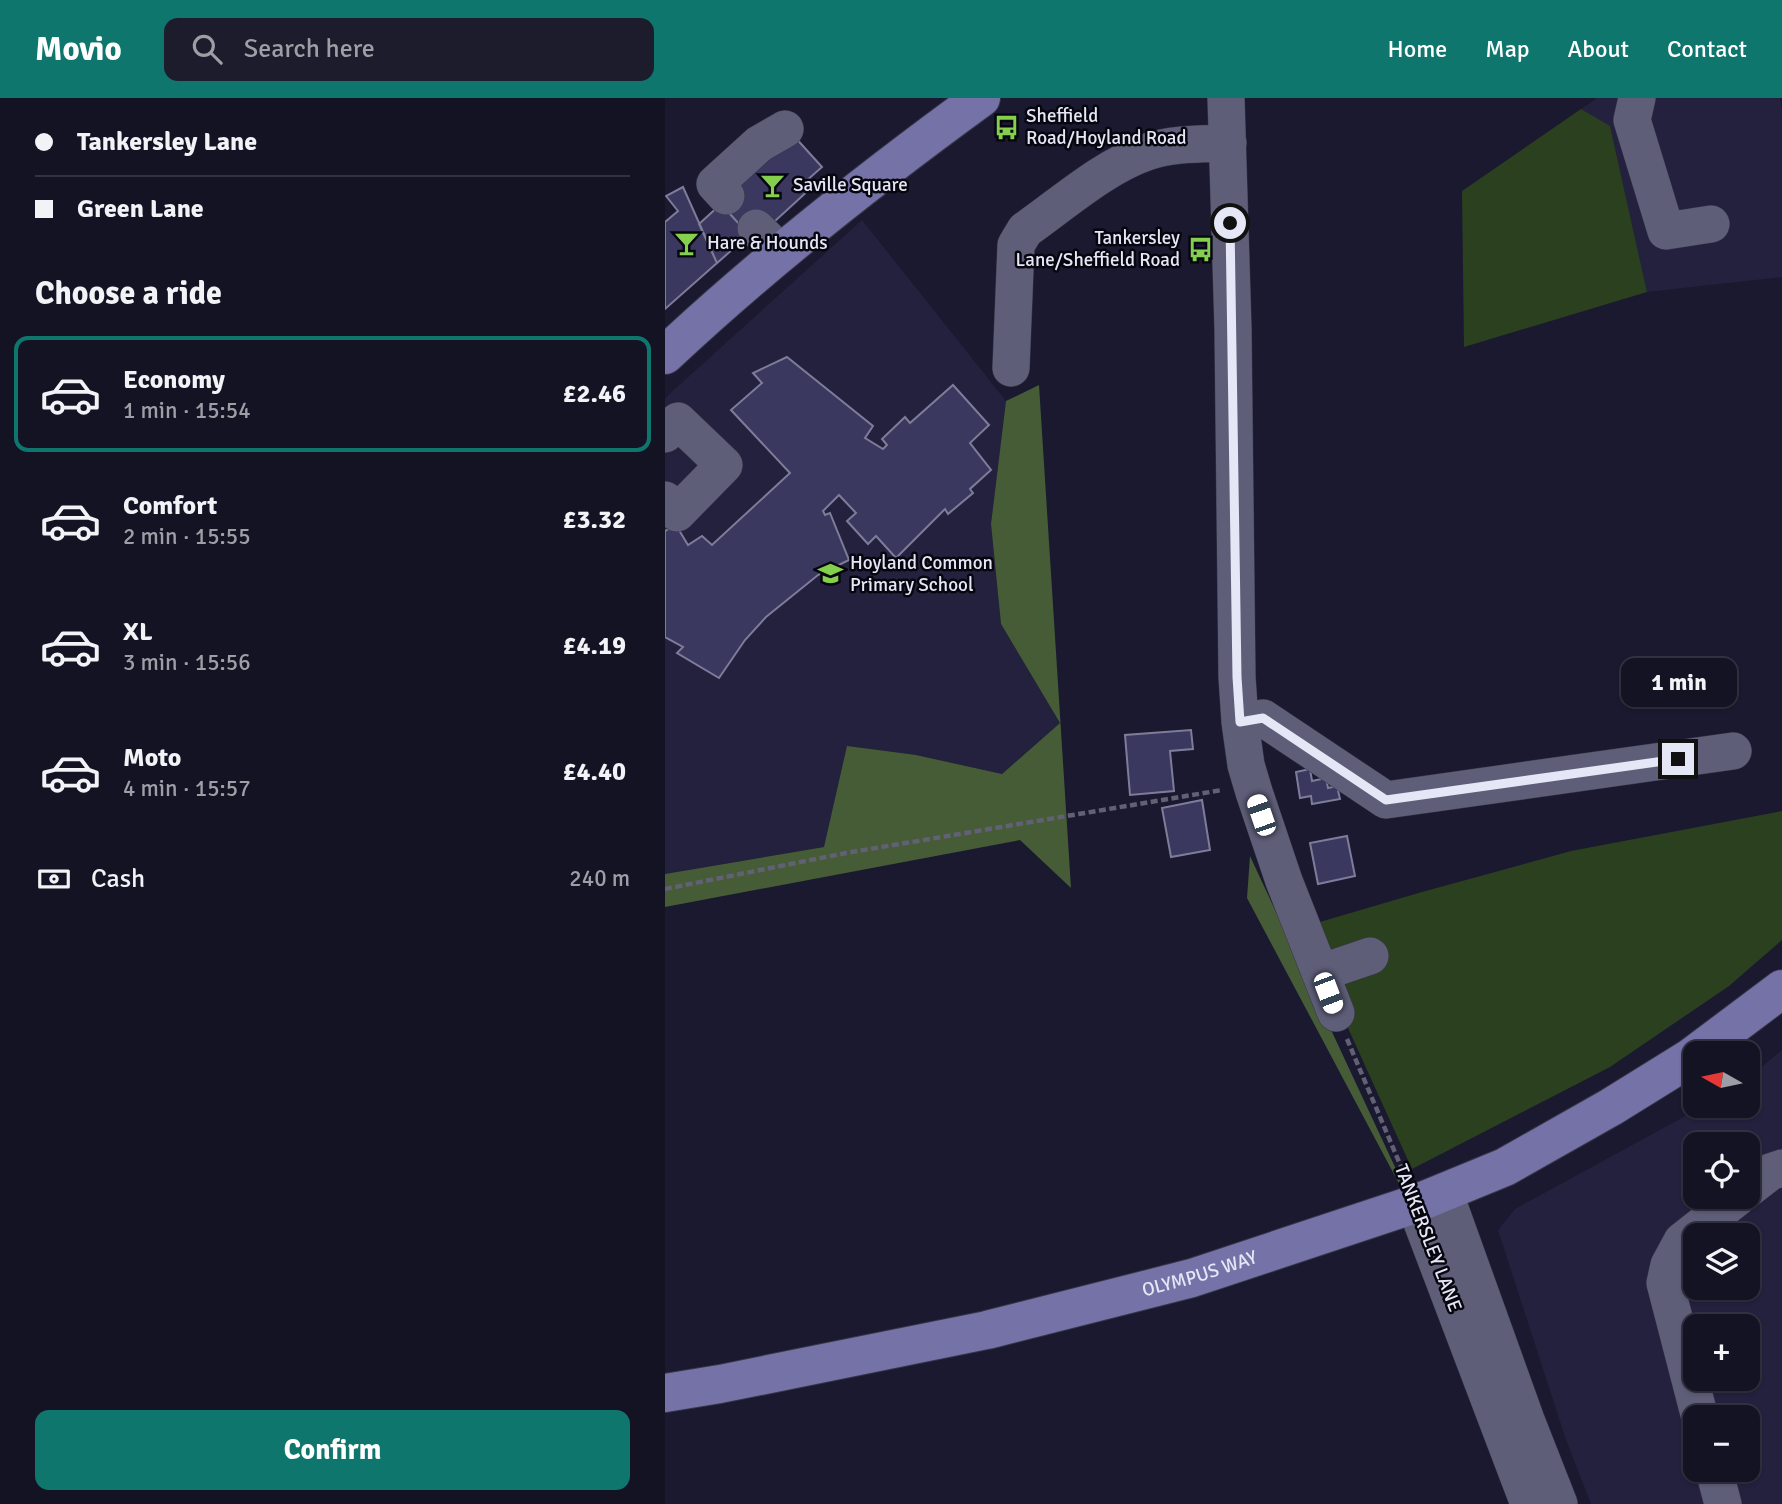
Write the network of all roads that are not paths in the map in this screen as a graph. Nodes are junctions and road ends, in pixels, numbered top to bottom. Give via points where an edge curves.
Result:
1 (981, 98) edge
2 (1226, 98) edge
3 (1637, 98) edge
4 (785, 129) dead end
5 (1228, 143) junction
6 (726, 196) dead end
7 (1711, 225) dead end
8 (668, 347) edge
9 (1011, 368) dead end
10 (665, 434) edge
11 (665, 500) edge
12 (1240, 722) junction
13 (1733, 751) dead end
14 (1370, 956) dead end
15 (1320, 974) junction
16 (1782, 989) edge
17 (1336, 1013) road end
18 (1782, 1168) edge
19 (1760, 1180) edge
20 (1430, 1198) junction
21 (1723, 1209) edge
22 (665, 1393) edge
23 (1697, 1405) edge
24 (1717, 1482) edge
25 (1529, 1504) edge
26 (1559, 1504) edge
27 (1723, 1504) edge

1 - 8 main road via 864,185 769,241
2 - 5 street
3 - 7 street via 1632,121 1666,231
4 - 6 street via 759,144 715,184
5 - 9 street via 1175,145 1146,152 1112,169 1025,230 1016,245
5 - 12 street
10 - 11 street via 678,421 724,466 677,513
12 - 13 street via 1263,718 1386,800
12 - 15 street via 1252,785
14 - 15 street
15 - 17 street
16 - 20 main road, OLYMPUS WAY via 1690,1058 1611,1107 1505,1167
18 - 19 street
20 - 22 main road, OLYMPUS WAY via 1192,1278 1000,1327
20 - 25 street, TANKERSLEY LANE
20 - 26 street, TANKERSLEY LANE
21 - 23 street via 1682,1241 1665,1283
24 - 27 street

